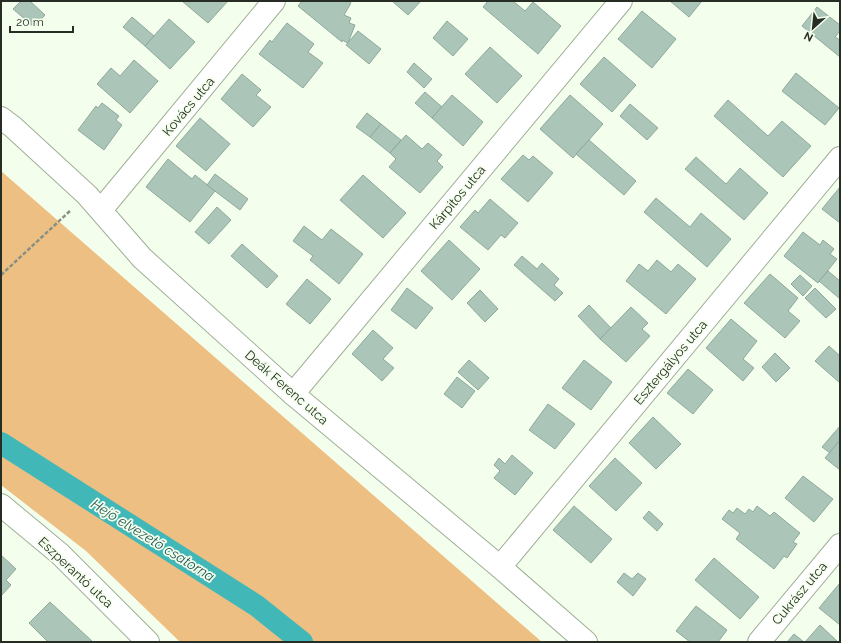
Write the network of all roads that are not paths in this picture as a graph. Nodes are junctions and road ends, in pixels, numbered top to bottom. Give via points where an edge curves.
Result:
1 (274, 1) edge
2 (622, 1) edge
3 (1, 118) edge
4 (840, 158) edge
5 (94, 203) junction
6 (294, 394) junction
7 (1, 505) edge
8 (840, 545) edge
9 (500, 567) junction
10 (148, 642) edge
11 (586, 642) edge
12 (758, 642) edge

1 - 5 street, Kovács utca
2 - 6 street, Kárpitos utca
3 - 5 street, Deák Ferenc utca
4 - 9 street, Esztergályos utca
5 - 6 street, Deák Ferenc utca via 142,258
6 - 9 street, Deák Ferenc utca
7 - 10 street, Eszperantó utca via 60,554
8 - 12 street, Cukrász utca
9 - 11 street, Deák Ferenc utca

